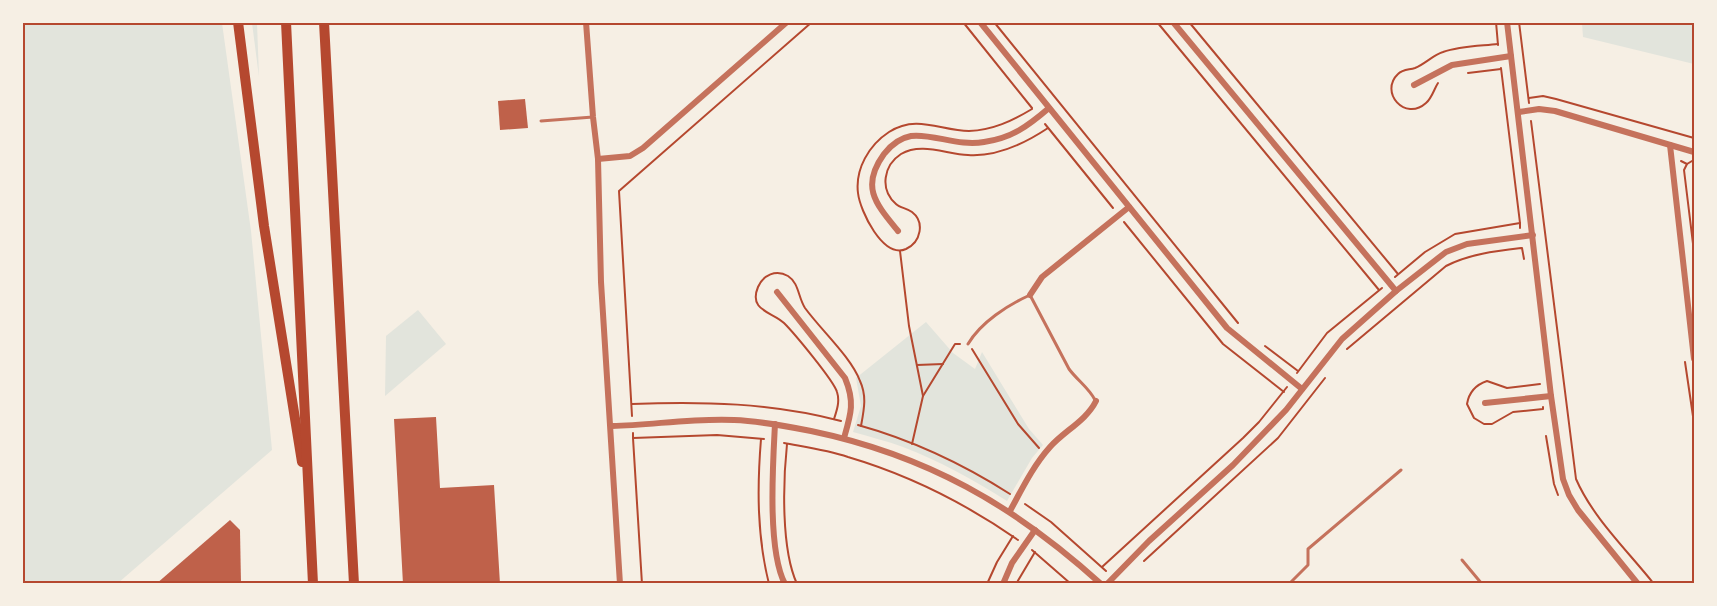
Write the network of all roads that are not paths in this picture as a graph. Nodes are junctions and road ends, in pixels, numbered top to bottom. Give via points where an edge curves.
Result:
1 (238, 22) edge
2 (286, 22) edge
3 (324, 22) edge
4 (586, 22) edge
5 (787, 22) edge
6 (980, 22) edge
7 (1173, 22) edge
8 (1507, 22) edge
9 (1511, 56) junction
10 (1414, 86) dead end
11 (1049, 108) junction
12 (1519, 112) junction
13 (593, 117) junction
14 (541, 121) dead end
15 (1670, 145) junction
16 (1695, 152) edge
17 (598, 159) junction
18 (1129, 207) junction
19 (898, 231) dead end
20 (1533, 235) junction
21 (1396, 291) junction
22 (777, 292) dead end
23 (1030, 295) junction
24 (968, 344) road end
25 (1695, 359) edge
26 (1302, 389) junction
27 (1551, 396) junction
28 (1096, 401) joint
29 (1485, 403) dead end
30 (776, 424) junction
31 (612, 426) junction
32 (844, 438) junction
33 (1401, 470) dead end
34 (1010, 511) junction
35 (310, 515) junction
36 (1035, 530) junction
37 (1462, 561) dead end
38 (313, 584) edge
39 (354, 584) edge
40 (620, 584) edge
41 (785, 584) edge
42 (1003, 584) edge
43 (1101, 584) edge
44 (1107, 584) edge
45 (1289, 584) edge
46 (1482, 584) edge
47 (1638, 584) edge

1 - 35 highway via 264,226
2 - 35 highway
3 - 39 highway
4 - 13 street
5 - 17 street via 643,148 630,156
6 - 11 street
7 - 21 street
8 - 9 street
9 - 10 street via 1452,65
9 - 12 street
11 - 18 street
11 - 19 street via 1025,129 1002,138 969,144 912,136 889,147 877,165 872,185 878,206
12 - 15 street via 1555,111
12 - 20 street
13 - 14 lane
13 - 17 street
15 - 16 street
15 - 25 street
17 - 31 street via 601,282
18 - 23 street via 1042,277
18 - 26 street via 1227,328
20 - 21 street via 1467,244 1446,252
20 - 27 street
21 - 26 street via 1342,339
22 - 32 street via 845,378 852,409
23 - 24 lane via 1014,302 975,333
23 - 28 lane via 1069,369
26 - 44 street via 1233,465
27 - 29 street
27 - 47 street via 1563,479 1569,495
28 - 34 street via 1092,410 1036,463
30 - 31 street via 700,419
30 - 32 street
30 - 41 street via 772,478 776,557
31 - 40 street
32 - 34 street via 933,469
33 - 45 lane via 1308,549 1308,565
34 - 36 street
35 - 38 highway
36 - 42 street
36 - 43 street
37 - 46 lane

